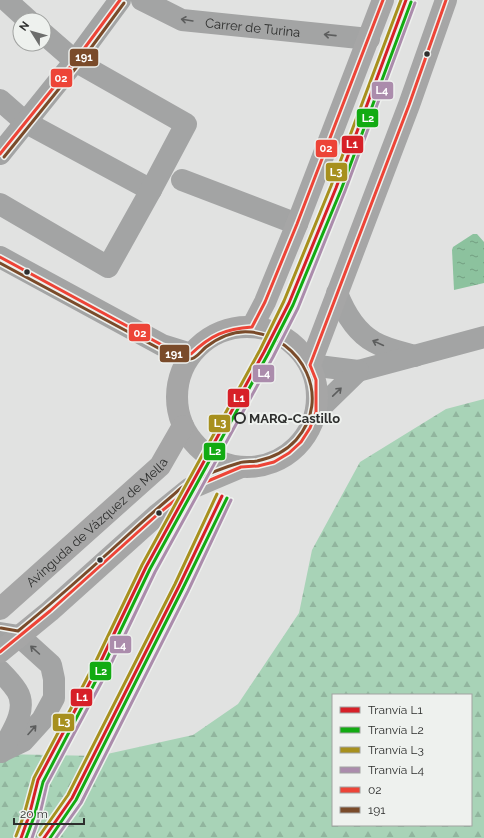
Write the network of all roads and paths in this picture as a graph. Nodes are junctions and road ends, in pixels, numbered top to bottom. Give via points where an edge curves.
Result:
1 (6, 0) edge
2 (120, 0) edge
3 (142, 0) edge
4 (383, 0) edge
5 (446, 0) edge
6 (19, 12) edge
7 (369, 39) junction
8 (52, 41) edge
9 (75, 61) junction
10 (0, 100) edge
11 (25, 122) junction
12 (0, 154) edge
13 (182, 180) dead end
14 (152, 190) junction
15 (0, 204) edge
16 (297, 224) junction
17 (0, 257) edge
18 (338, 293) junction
19 (252, 326) junction
20 (484, 337) edge
21 (191, 354) junction
22 (415, 356) junction
23 (310, 365) junction
24 (358, 371) junction
25 (316, 412) junction
26 (183, 426) junction
27 (241, 467) junction
28 (0, 609) edge
29 (10, 634) edge
30 (0, 652) edge
31 (0, 671) edge
32 (0, 752) edge

1 - 6 street
2 - 9 street
7 -> 3 street, Carrer de Turina via 182,20
4 - 7 main road
5 - 18 main road
7 - 16 main road
8 - 9 street
9 - 11 street
9 - 14 street via 186,124
10 - 11 street
11 - 12 street
11 - 14 street
13 - 16 street
14 - 15 street via 108,266
16 - 19 main road via 265,302
17 - 21 street via 162,345
22 -> 18 street via 373,342 356,326 344,309
18 - 23 main road
19 - 21 main road via 235,327 218,333 203,342
19 - 23 main road via 276,332 296,346
20 - 22 street
21 - 26 main road via 183,367 176,397
22 - 24 street
23 - 24 street
23 - 25 main road via 316,380
25 -> 24 street
25 - 27 main road via 301,442 289,453 274,462
26 - 27 main road via 193,442 206,455 223,463
26 - 28 main road, Avinguda de Vázquez de Mella via 160,466
27 - 29 main road via 188,489 50,611
29 - 30 main road
32 -> 29 street via 23,741 42,720 54,698 51,665
31 - 32 street via 18,692 21,706 18,722

